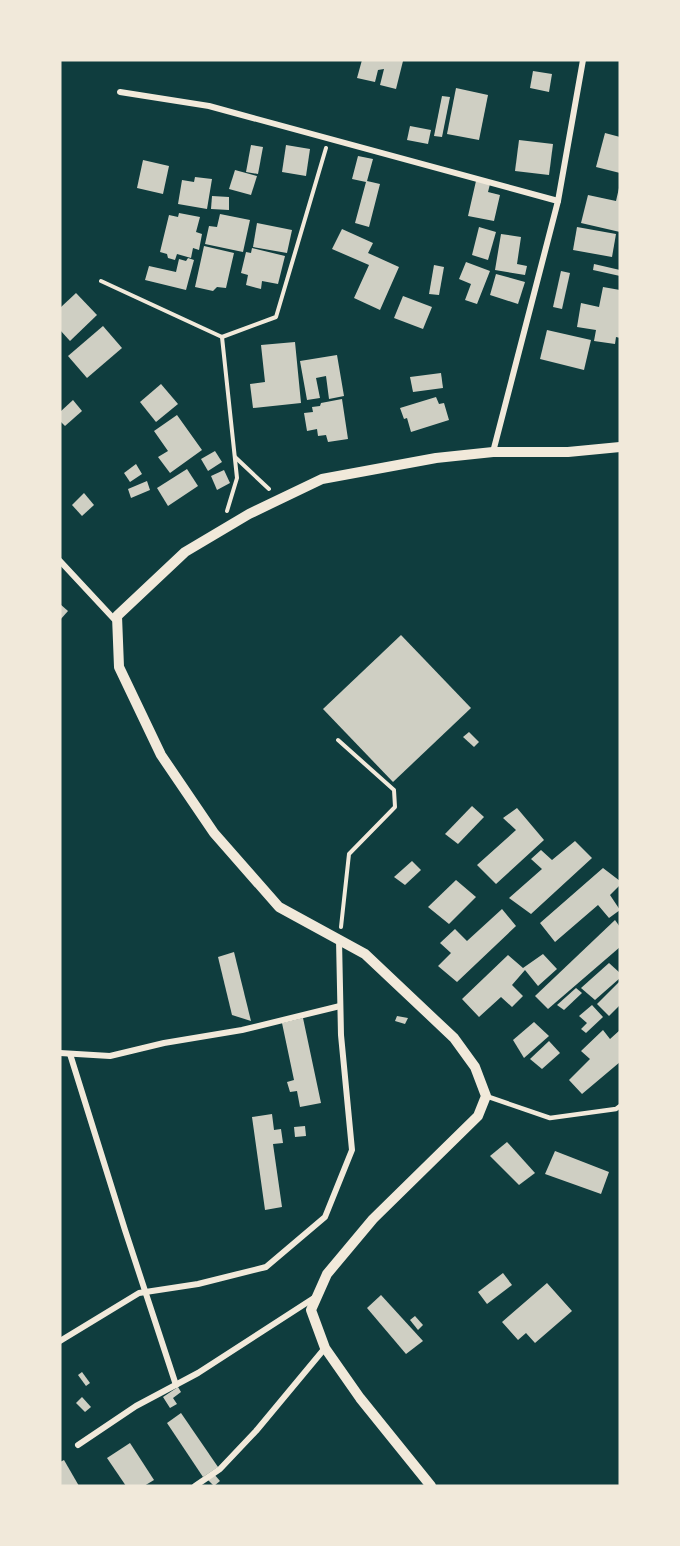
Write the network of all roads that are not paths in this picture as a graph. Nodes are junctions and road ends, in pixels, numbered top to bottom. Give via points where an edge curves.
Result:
1 (583, 60) edge
2 (120, 92) dead end
3 (558, 201) junction
4 (620, 447) edge
5 (493, 452) junction
6 (60, 561) edge
7 (117, 616) junction
8 (339, 940) junction
9 (340, 1006) junction
10 (60, 1053) edge
11 (70, 1054) junction
12 (486, 1096) junction
13 (620, 1106) edge
14 (146, 1292) junction
15 (317, 1296) junction
16 (60, 1341) edge
17 (325, 1348) junction
18 (176, 1385) junction
19 (78, 1444) dead end
20 (195, 1486) edge
21 (431, 1486) edge

1 - 3 street
2 - 3 street via 209,106
3 - 5 street
4 - 5 street
5 - 7 street via 322,479 249,514 185,552
6 - 7 street via 114,619
7 - 8 street via 119,667 161,755 214,833 279,908
8 - 9 street
8 - 12 street via 365,954 454,1038 475,1067
9 - 11 street via 110,1056
9 - 14 street via 352,1150 325,1217 266,1267
10 - 11 street
11 - 14 street
12 - 13 lane via 550,1118
12 - 15 street via 478,1116 373,1219 327,1274
14 - 16 street
14 - 18 street
15 - 17 street via 311,1311
15 - 18 street
17 - 20 street via 256,1431 220,1469
17 - 21 street
18 - 19 street

